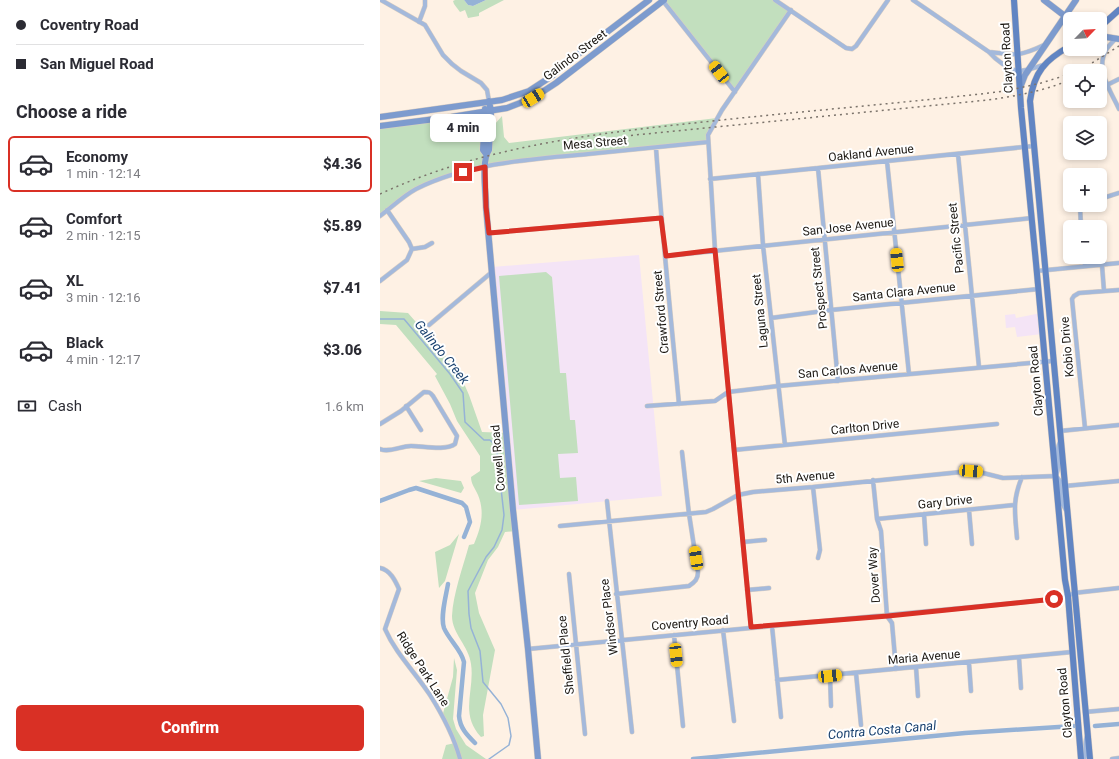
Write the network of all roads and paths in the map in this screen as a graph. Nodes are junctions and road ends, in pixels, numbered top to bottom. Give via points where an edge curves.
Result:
1 (381, 0) edge
2 (425, 0) edge
3 (649, 0) edge
4 (663, 0) edge
5 (776, 0) edge
6 (888, 0) edge
7 (913, 0) edge
8 (1014, 0) edge
9 (1044, 0) edge
10 (1076, 0) edge
11 (791, 10) junction
12 (1119, 10) edge
13 (1070, 12) edge
14 (1063, 15) edge
15 (1107, 21) edge
16 (419, 22) junction
17 (1063, 23) edge
18 (635, 24) junction
19 (1107, 37) edge
20 (1118, 38) edge
21 (1046, 44) junction
22 (592, 45) junction
23 (1063, 50) edge
24 (989, 52) junction
25 (1018, 55) junction
26 (586, 61) junction
27 (1045, 64) junction
28 (1103, 64) edge
29 (1018, 70) junction
30 (1028, 70) junction
31 (1119, 79) edge
32 (1107, 85) joint
33 (1020, 88) junction
34 (735, 92) junction
35 (489, 102) junction
36 (1119, 109) edge
37 (484, 111) junction
38 (491, 111) junction
39 (380, 117) edge
40 (380, 126) edge
41 (708, 142) junction
42 (1034, 146) junction
43 (1024, 147) junction
44 (656, 148) junction
45 (486, 154) junction
46 (958, 154) junction
47 (887, 161) junction
48 (485, 167) junction
49 (818, 168) junction
50 (758, 174) junction
51 (710, 179) junction
52 (1119, 193) edge
53 (1107, 196) edge
54 (387, 210) junction
55 (380, 216) edge
56 (661, 218) junction
57 (1032, 218) junction
58 (965, 226) junction
59 (894, 232) junction
60 (489, 233) junction
61 (824, 239) junction
62 (432, 243) dead end
63 (763, 245) junction
64 (412, 248) junction
65 (715, 250) junction
66 (666, 256) junction
67 (1119, 263) edge
68 (1102, 265) junction
69 (1085, 266) joint
70 (1045, 270) junction
71 (1037, 271) junction
72 (493, 272) junction
73 (380, 281) edge
74 (1038, 289) junction
75 (1119, 290) edge
76 (1104, 291) junction
77 (972, 296) junction
78 (902, 303) junction
79 (831, 310) junction
80 (771, 318) junction
81 (429, 325) dead end
82 (1044, 361) junction
83 (1053, 361) junction
84 (979, 367) junction
85 (909, 374) junction
86 (838, 381) junction
87 (778, 386) junction
88 (728, 392) junction
89 (679, 404) junction
90 (406, 406) junction
91 (647, 406) dead end
92 (380, 424) edge
93 (997, 424) dead end
94 (1119, 425) edge
95 (1085, 428) junction
96 (421, 430) dead end
97 (1060, 431) junction
98 (1061, 440) junction
99 (785, 445) junction
100 (380, 449) edge
101 (734, 450) junction
102 (682, 452) dead end
103 (1056, 476) junction
104 (1022, 477) junction
105 (873, 480) junction
106 (1119, 481) edge
107 (1065, 486) junction
108 (813, 487) junction
109 (738, 495) junction
110 (607, 500) dead end
111 (1014, 505) junction
112 (969, 510) junction
113 (1067, 513) junction
114 (689, 514) junction
115 (924, 514) junction
116 (877, 519) junction
117 (608, 522) junction
118 (560, 526) dead end
119 (1017, 538) dead end
120 (765, 540) dead end
121 (743, 542) junction
122 (926, 544) dead end
123 (972, 544) dead end
124 (818, 558) dead end
125 (380, 568) edge
126 (569, 574) dead end
127 (769, 588) dead end
128 (1119, 588) edge
129 (747, 590) junction
130 (1074, 593) junction
131 (616, 594) junction
132 (1068, 596) junction
133 (888, 616) junction
134 (772, 626) junction
135 (751, 627) junction
136 (723, 630) junction
137 (674, 635) junction
138 (621, 640) junction
139 (575, 644) junction
140 (528, 649) junction
141 (1072, 652) junction
142 (1019, 658) junction
143 (969, 663) junction
144 (916, 667) junction
145 (896, 669) junction
146 (856, 673) junction
147 (830, 676) junction
148 (777, 680) junction
149 (1021, 688) dead end
150 (971, 691) dead end
151 (918, 696) dead end
152 (831, 706) dead end
153 (1119, 709) edge
154 (1085, 712) junction
155 (780, 717) dead end
156 (734, 721) dead end
157 (861, 725) dead end
158 (683, 726) dead end
159 (632, 732) dead end
160 (584, 734) dead end
161 (1088, 734) junction
162 (1119, 758) edge
163 (460, 759) edge
164 (538, 759) edge
165 (1083, 759) edge
166 (1090, 759) edge
167 (1112, 759) edge

1 - 16 street
2 - 16 street
3 - 18 main road via 633,16
3 - 22 main road, Galindo Street
4 - 18 main road, Galindo Street
4 - 34 street
5 - 11 street
6 - 11 street via 852,49 846,48
7 - 24 street
8 - 25 main road, Clayton Road
9 - 14 main road
10 - 13 main road
11 - 34 street
12 - 15 main road
16 - 35 street via 425,25 437,46 452,64 481,82 487,90
17 - 21 main road
18 - 26 main road, Galindo Street
19 - 20 main road
20 - 28 street via 1106,50
21 - 25 street
21 - 30 main road
22 - 26 main road
22 - 35 main road, Galindo Street via 539,86 515,97
23 - 27 main road, Clayton Road
24 - 25 street
24 - 29 street via 1003,64
25 - 29 main road, Clayton Road
26 - 38 main road, Galindo Street via 533,98
27 - 30 street
27 - 42 main road, Clayton Road via 1034,81 1030,101
29 - 30 street
29 - 33 main road, Clayton Road
30 - 33 main road
31 - 32 street
32 - 36 street
33 - 43 main road, Clayton Road
34 - 41 street via 708,135
35 - 37 main road, Cowell Road
35 - 38 main road, Cowell Road
35 - 39 main road, Galindo Street
37 - 38 main road, Galindo Street
37 - 40 main road, Galindo Street
37 - 45 main road, Cowell Road via 483,150
38 - 45 main road, Cowell Road via 490,150
41 - 44 street, Mesa Street
41 - 51 street
42 - 43 street, Oakland Avenue
42 - 70 main road, Clayton Road
43 - 46 street, Oakland Avenue
43 - 57 main road, Clayton Road
44 - 48 street, Mesa Street via 511,161
44 - 56 street, Crawford Street
45 - 48 main road, Cowell Road
46 - 47 street, Oakland Avenue
46 - 58 street, Pacific Street
47 - 49 street, Oakland Avenue
47 - 59 street
48 - 54 street, Mesa Street via 450,176 417,189
48 - 60 main road, Cowell Road
49 - 50 street, Oakland Avenue
49 - 61 street, Prospect Street
50 - 51 street, Oakland Avenue
50 - 63 street, Laguna Street
51 - 65 street
52 - 53 street
54 - 55 street, Mesa Street
54 - 64 street
56 - 60 street
56 - 66 street, Crawford Street
57 - 58 street, San Jose Avenue
57 - 71 main road, Clayton Road
58 - 59 street, San Jose Avenue
58 - 77 street, Pacific Street
59 - 61 street, San Jose Avenue
59 - 78 street
60 - 72 main road, Cowell Road
61 - 63 street, San Jose Avenue
61 - 79 street, Prospect Street
62 - 64 street via 425,247
63 - 65 street, San Jose Avenue
63 - 80 street, Laguna Street
64 - 73 street via 407,260
65 - 66 street, San Jose Avenue
65 - 88 street
66 - 89 street, Crawford Street
67 - 68 street
68 - 69 street
68 - 76 street
69 - 70 street
70 - 71 street
70 - 83 main road, Clayton Road
71 - 74 main road, Clayton Road
72 - 81 street
72 - 140 main road, Cowell Road via 513,510
74 - 77 street, Santa Clara Avenue
74 - 82 main road, Clayton Road
75 - 76 street
76 - 95 street, Kobio Drive via 1078,293 1072,299
77 - 78 street, Santa Clara Avenue
77 - 84 street, Pacific Street
78 - 79 street, Santa Clara Avenue
78 - 85 street
79 - 80 street, Santa Clara Avenue
79 - 86 street, Prospect Street
80 - 87 street, Laguna Street
82 - 83 street, San Carlos Avenue
82 - 84 street, San Carlos Avenue
82 - 103 main road, Clayton Road
83 - 97 main road, Clayton Road
84 - 85 street, San Carlos Avenue
85 - 86 street, San Carlos Avenue
86 - 87 street, San Carlos Avenue
87 - 88 street, San Carlos Avenue
87 - 99 street, Laguna Street
88 - 89 street, San Carlos Avenue via 715,401
88 - 101 street
89 - 91 street, San Carlos Avenue
90 - 92 street
90 - 96 street
90 - 100 street via 424,392 430,392 457,436 455,444 448,448 409,446
93 - 99 street, Carlton Drive
94 - 95 street
95 - 97 street
97 - 98 main road, Clayton Road
98 - 103 street via 1057,448 1059,469
98 - 107 main road, Clayton Road
99 - 101 street, Carlton Drive
101 - 109 street
102 - 114 street
103 - 104 street, 5th Avenue
103 - 113 street via 1060,481 1062,503
103 - 132 main road, Clayton Road
104 - 105 street, 5th Avenue via 1003,478 971,471
104 - 111 street
105 - 108 street, 5th Avenue
105 - 116 street, Dover Way
106 - 107 street
107 - 113 main road, Clayton Road
108 - 109 street, 5th Avenue
108 - 124 street via 820,550
109 - 114 street, 5th Avenue via 706,512
109 - 121 street
110 - 117 street, Windsor Place
111 - 112 street, Gary Drive
111 - 119 street
112 - 115 street, Gary Drive
112 - 123 street
113 - 130 main road, Clayton Road
114 - 117 street, 5th Avenue
114 - 131 street via 698,572 695,582 689,586
115 - 116 street, Gary Drive
115 - 122 street
116 - 133 street, Dover Way via 881,531
117 - 118 street, 5th Avenue
117 - 131 street, Windsor Place
120 - 121 street
121 - 129 street
125 - 163 street, Ridge Park Lane via 388,571 398,589 385,629 391,643 430,695 456,743
126 - 139 street, Sheffield Place
127 - 129 street
128 - 130 street
129 - 135 street
130 - 132 street, Coventry Road
130 - 154 main road, Clayton Road
131 - 138 street, Windsor Place
132 - 133 street, Coventry Road
132 - 141 main road, Clayton Road
133 - 134 street, Coventry Road
133 - 145 street, Dover Way via 892,623
134 - 135 street, Coventry Road
134 - 148 street
135 - 136 street, Coventry Road
136 - 137 street, Coventry Road
136 - 156 street
137 - 138 street, Coventry Road
137 - 158 street
138 - 139 street, Coventry Road
138 - 159 street, Windsor Place
139 - 140 street, Coventry Road
139 - 160 street, Sheffield Place
140 - 164 main road, Cowell Road
141 - 142 street, Maria Avenue
141 - 165 main road, Clayton Road
142 - 143 street, Maria Avenue
142 - 149 street
143 - 144 street, Maria Avenue
143 - 150 street
144 - 145 street, Maria Avenue
144 - 151 street
145 - 146 street, Maria Avenue
146 - 147 street, Maria Avenue
146 - 157 street
147 - 148 street, Maria Avenue
147 - 152 street
148 - 155 street
153 - 154 street
154 - 161 main road, Clayton Road
161 - 165 street via 1084,744 1086,757
161 - 166 main road, Clayton Road
162 - 167 street

